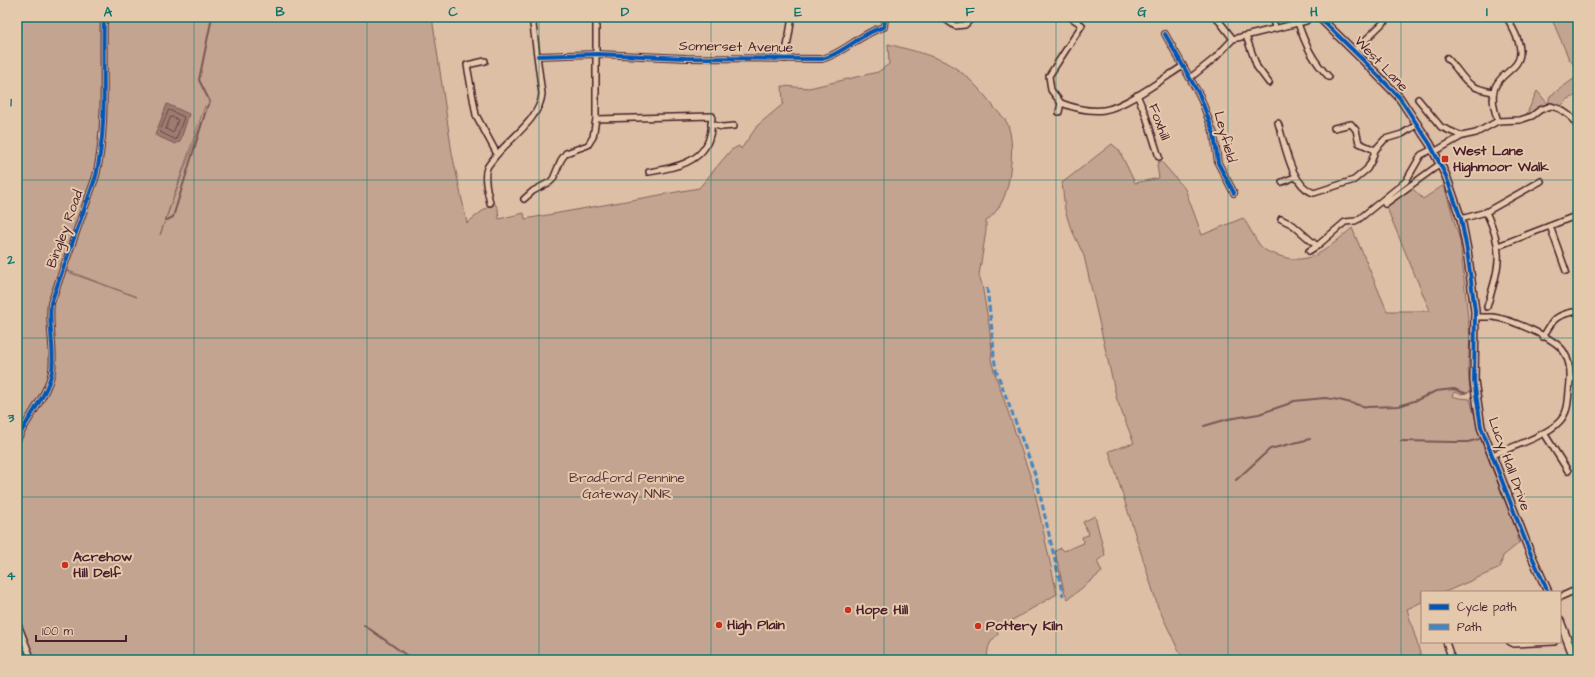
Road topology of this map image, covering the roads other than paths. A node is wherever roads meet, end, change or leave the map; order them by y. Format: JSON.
{"nodes":[{"id":1,"x":104,"y":17,"type":"edge"},
{"id":2,"x":532,"y":17,"type":"edge"},
{"id":3,"x":596,"y":17,"type":"edge"},
{"id":4,"x":792,"y":17,"type":"edge"},
{"id":5,"x":885,"y":17,"type":"edge"},
{"id":6,"x":942,"y":17,"type":"edge"},
{"id":7,"x":973,"y":17,"type":"edge"},
{"id":8,"x":1070,"y":17,"type":"edge"},
{"id":9,"x":1216,"y":17,"type":"edge"},
{"id":10,"x":1272,"y":17,"type":"edge"},
{"id":11,"x":1309,"y":17,"type":"edge"},
{"id":12,"x":1319,"y":17,"type":"edge"},
{"id":13,"x":1388,"y":17,"type":"edge"},
{"id":14,"x":1507,"y":17,"type":"edge"},
{"id":15,"x":1298,"y":23,"type":"junction"},
{"id":16,"x":1275,"y":27,"type":"junction"},
{"id":17,"x":1165,"y":34,"type":"dead end"},
{"id":18,"x":1246,"y":36,"type":"junction"},
{"id":19,"x":1234,"y":39,"type":"junction"},
{"id":20,"x":1354,"y":51,"type":"junction"},
{"id":21,"x":597,"y":54,"type":"junction"},
{"id":22,"x":538,"y":56,"type":"junction"},
{"id":23,"x":1448,"y":58,"type":"dead end"},
{"id":24,"x":785,"y":59,"type":"junction"},
{"id":25,"x":485,"y":61,"type":"dead end"},
{"id":26,"x":1183,"y":66,"type":"junction"},
{"id":27,"x":1329,"y":77,"type":"dead end"},
{"id":28,"x":1190,"y":78,"type":"junction"},
{"id":29,"x":1269,"y":83,"type":"dead end"},
{"id":30,"x":1493,"y":92,"type":"junction"},
{"id":31,"x":1137,"y":95,"type":"junction"},
{"id":32,"x":1418,"y":99,"type":"dead end"},
{"id":33,"x":1061,"y":102,"type":"junction"},
{"id":34,"x":1060,"y":112,"type":"dead end"},
{"id":35,"x":596,"y":119,"type":"junction"},
{"id":36,"x":1498,"y":120,"type":"junction"},
{"id":37,"x":1278,"y":123,"type":"dead end"},
{"id":38,"x":711,"y":124,"type":"junction"},
{"id":39,"x":1418,"y":124,"type":"junction"},
{"id":40,"x":734,"y":126,"type":"dead end"},
{"id":41,"x":1578,"y":127,"type":"edge"},
{"id":42,"x":1334,"y":128,"type":"dead end"},
{"id":43,"x":1462,"y":136,"type":"junction"},
{"id":44,"x":1375,"y":150,"type":"junction"},
{"id":45,"x":1434,"y":151,"type":"junction"},
{"id":46,"x":497,"y":154,"type":"junction"},
{"id":47,"x":1159,"y":157,"type":"dead end"},
{"id":48,"x":1440,"y":164,"type":"junction"},
{"id":49,"x":649,"y":172,"type":"dead end"},
{"id":50,"x":1295,"y":177,"type":"junction"},
{"id":51,"x":1541,"y":181,"type":"dead end"},
{"id":52,"x":1282,"y":182,"type":"dead end"},
{"id":53,"x":1234,"y":193,"type":"dead end"},
{"id":54,"x":524,"y":199,"type":"dead end"},
{"id":55,"x":490,"y":203,"type":"dead end"},
{"id":56,"x":1385,"y":204,"type":"dead end"},
{"id":57,"x":1486,"y":212,"type":"junction"},
{"id":58,"x":1578,"y":215,"type":"edge"},
{"id":59,"x":1281,"y":219,"type":"dead end"},
{"id":60,"x":1460,"y":219,"type":"junction"},
{"id":61,"x":1550,"y":226,"type":"junction"},
{"id":62,"x":1317,"y":246,"type":"junction"},
{"id":63,"x":1498,"y":246,"type":"junction"},
{"id":64,"x":1309,"y":251,"type":"dead end"},
{"id":65,"x":1566,"y":271,"type":"dead end"},
{"id":66,"x":1487,"y":307,"type":"dead end"},
{"id":67,"x":1573,"y":312,"type":"dead end"},
{"id":68,"x":1475,"y":317,"type":"junction"},
{"id":69,"x":1544,"y":337,"type":"junction"},
{"id":70,"x":1578,"y":378,"type":"edge"},
{"id":71,"x":1571,"y":379,"type":"junction"},
{"id":72,"x":1544,"y":433,"type":"junction"},
{"id":73,"x":17,"y":440,"type":"edge"},
{"id":74,"x":1493,"y":455,"type":"junction"},
{"id":75,"x":1568,"y":471,"type":"dead end"},
{"id":76,"x":1578,"y":589,"type":"edge"},
{"id":77,"x":1548,"y":591,"type":"edge"},
{"id":78,"x":1561,"y":597,"type":"edge"},
{"id":79,"x":17,"y":622,"type":"edge"},
{"id":80,"x":1561,"y":626,"type":"edge"},
{"id":81,"x":1563,"y":638,"type":"edge"},
{"id":82,"x":1446,"y":643,"type":"edge"},
{"id":83,"x":1512,"y":643,"type":"edge"},
{"id":84,"x":1534,"y":643,"type":"edge"},
{"id":85,"x":32,"y":660,"type":"edge"},
{"id":86,"x":1452,"y":660,"type":"edge"},
{"id":87,"x":1575,"y":660,"type":"edge"}],
"edges":[{"from":1,"to":73,"type":"street","name":"Bingley Road"},
{"from":2,"to":22,"type":"street"},
{"from":3,"to":21,"type":"street"},
{"from":4,"to":24,"type":"street"},
{"from":5,"to":24,"type":"street","name":"Somerset Avenue"},
{"from":6,"to":7,"type":"street"},
{"from":8,"to":33,"type":"street"},
{"from":9,"to":19,"type":"street"},
{"from":10,"to":16,"type":"street"},
{"from":11,"to":15,"type":"street"},
{"from":12,"to":20,"type":"street","name":"West Lane"},
{"from":13,"to":20,"type":"street"},
{"from":14,"to":30,"type":"street"},
{"from":15,"to":16,"type":"street"},
{"from":15,"to":27,"type":"street"},
{"from":16,"to":18,"type":"street"},
{"from":17,"to":26,"type":"street","name":"Leyfield"},
{"from":18,"to":19,"type":"street"},
{"from":18,"to":29,"type":"street"},
{"from":19,"to":28,"type":"street"},
{"from":20,"to":39,"type":"street","name":"West Lane"},
{"from":21,"to":22,"type":"street","name":"Somerset Avenue"},
{"from":21,"to":24,"type":"street","name":"Somerset Avenue"},
{"from":21,"to":35,"type":"street"},
{"from":22,"to":46,"type":"street"},
{"from":23,"to":30,"type":"street"},
{"from":25,"to":46,"type":"street"},
{"from":26,"to":28,"type":"street","name":"Leyfield"},
{"from":26,"to":31,"type":"street"},
{"from":28,"to":53,"type":"street","name":"Leyfield"},
{"from":30,"to":36,"type":"street"},
{"from":31,"to":33,"type":"street"},
{"from":31,"to":47,"type":"street","name":"Foxhill"},
{"from":32,"to":43,"type":"street"},
{"from":33,"to":34,"type":"street"},
{"from":35,"to":38,"type":"street"},
{"from":35,"to":54,"type":"street"},
{"from":36,"to":41,"type":"street"},
{"from":36,"to":43,"type":"street"},
{"from":37,"to":50,"type":"street"},
{"from":38,"to":40,"type":"street"},
{"from":38,"to":49,"type":"street"},
{"from":39,"to":44,"type":"street"},
{"from":39,"to":45,"type":"street","name":"West Lane"},
{"from":42,"to":44,"type":"street"},
{"from":43,"to":45,"type":"street"},
{"from":44,"to":50,"type":"street"},
{"from":45,"to":48,"type":"street","name":"West Lane"},
{"from":45,"to":62,"type":"street"},
{"from":46,"to":55,"type":"street"},
{"from":48,"to":56,"type":"street"},
{"from":48,"to":60,"type":"street","name":"West Lane"},
{"from":50,"to":52,"type":"street"},
{"from":51,"to":57,"type":"street"},
{"from":57,"to":60,"type":"street"},
{"from":57,"to":63,"type":"street"},
{"from":58,"to":61,"type":"street"},
{"from":59,"to":62,"type":"street"},
{"from":60,"to":68,"type":"street","name":"Lucy Hall Drive"},
{"from":61,"to":63,"type":"street"},
{"from":61,"to":65,"type":"street"},
{"from":62,"to":64,"type":"street"},
{"from":63,"to":66,"type":"street"},
{"from":67,"to":69,"type":"street"},
{"from":68,"to":69,"type":"street"},
{"from":68,"to":74,"type":"street","name":"Lucy Hall Drive"},
{"from":69,"to":71,"type":"street"},
{"from":70,"to":71,"type":"street"},
{"from":71,"to":72,"type":"street"},
{"from":72,"to":74,"type":"street"},
{"from":72,"to":75,"type":"street"},
{"from":74,"to":77,"type":"street","name":"Lucy Hall Drive"},
{"from":76,"to":78,"type":"street"},
{"from":79,"to":85,"type":"street"},
{"from":80,"to":81,"type":"street"},
{"from":81,"to":87,"type":"street"},
{"from":82,"to":86,"type":"street"},
{"from":83,"to":84,"type":"street"}]}
